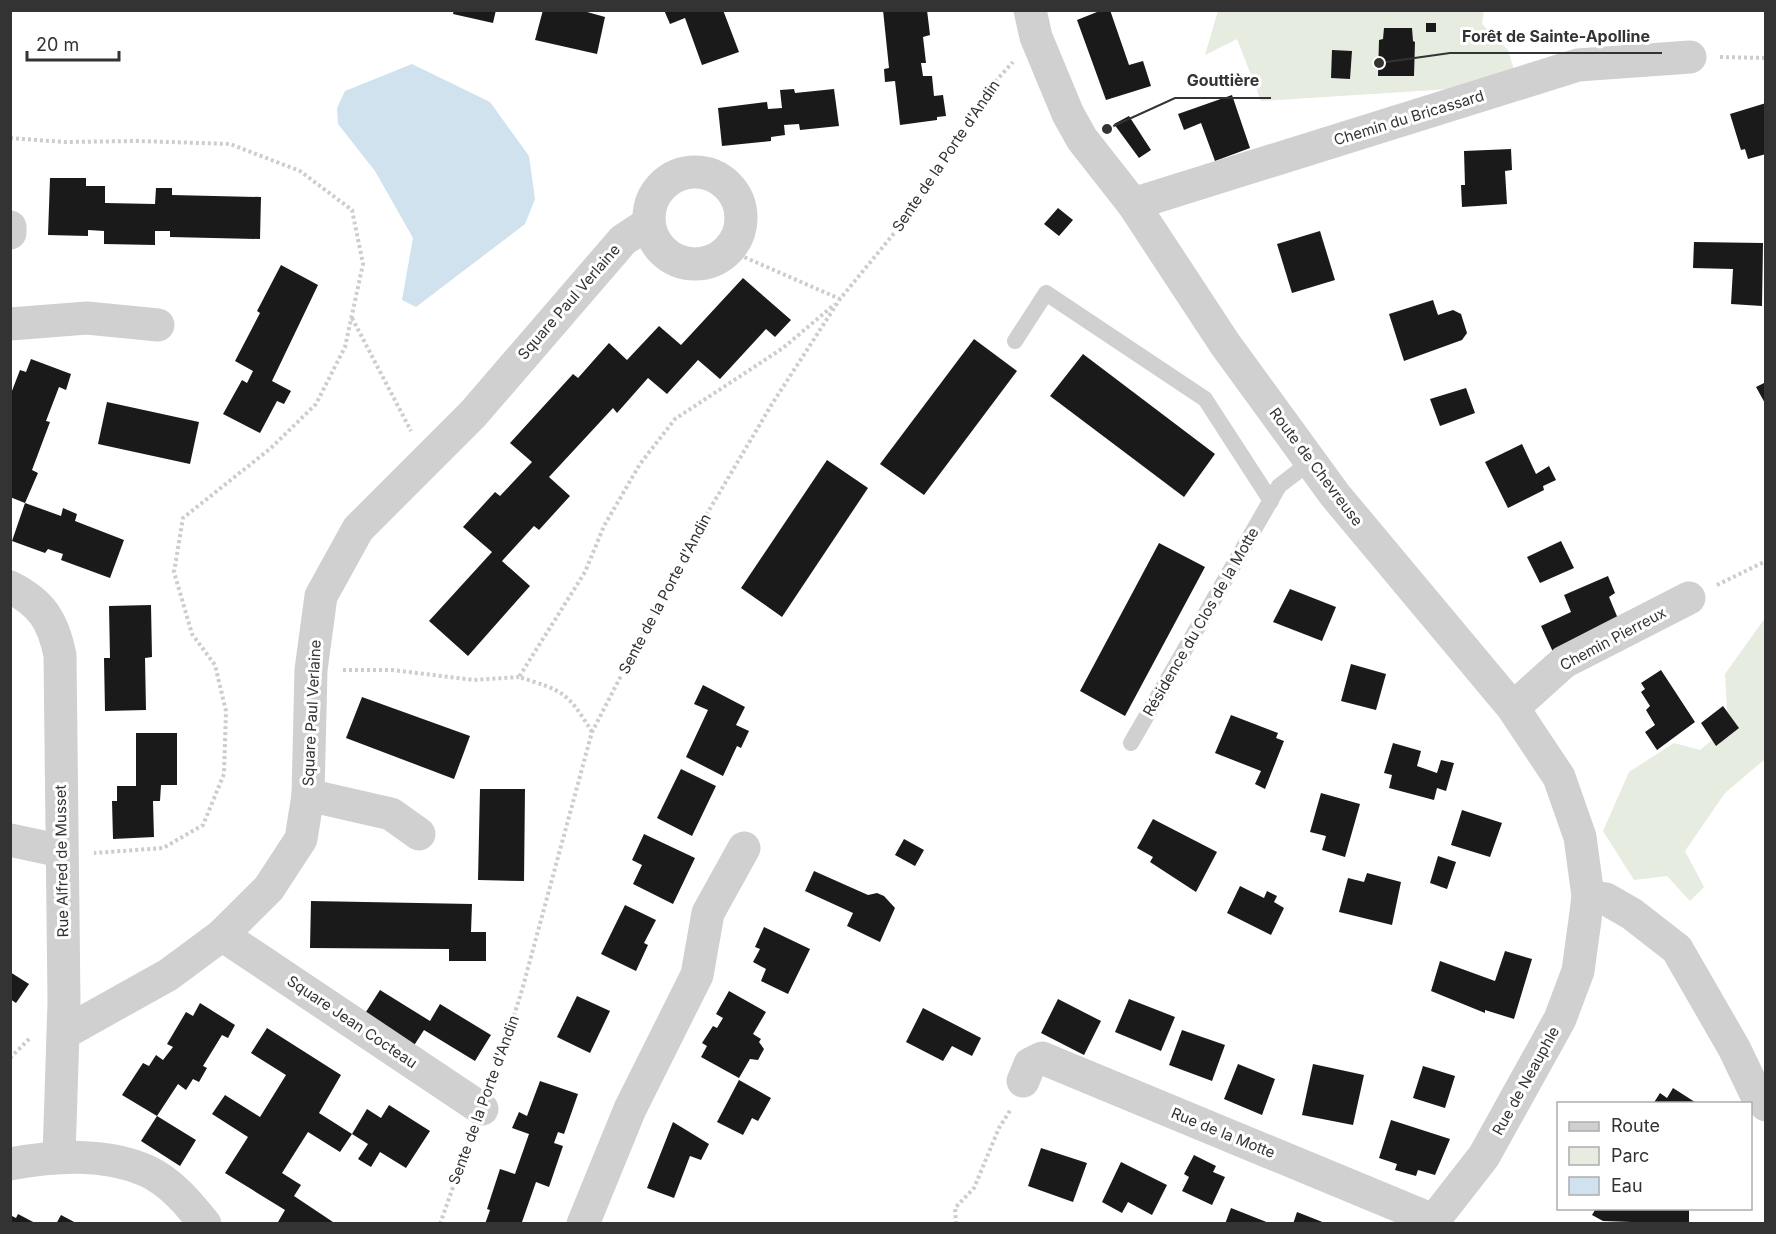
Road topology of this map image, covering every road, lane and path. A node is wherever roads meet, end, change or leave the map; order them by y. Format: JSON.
{"nodes":[{"id":1,"x":1033,"y":24,"type":"edge"},
{"id":2,"x":1689,"y":57,"type":"joint"},
{"id":3,"x":1766,"y":58,"type":"edge"},
{"id":4,"x":10,"y":138,"type":"edge"},
{"id":5,"x":1133,"y":204,"type":"junction"},
{"id":6,"x":649,"y":223,"type":"junction"},
{"id":7,"x":10,"y":227,"type":"edge"},
{"id":8,"x":10,"y":233,"type":"edge"},
{"id":9,"x":728,"y":250,"type":"junction"},
{"id":10,"x":840,"y":299,"type":"junction"},
{"id":11,"x":351,"y":317,"type":"junction"},
{"id":12,"x":10,"y":324,"type":"edge"},
{"id":13,"x":158,"y":325,"type":"dead end"},
{"id":14,"x":1015,"y":341,"type":"dead end"},
{"id":15,"x":1311,"y":462,"type":"junction"},
{"id":16,"x":416,"y":470,"type":"junction"},
{"id":17,"x":1270,"y":501,"type":"junction"},
{"id":18,"x":1766,"y":561,"type":"edge"},
{"id":19,"x":10,"y":587,"type":"edge"},
{"id":20,"x":1689,"y":598,"type":"joint"},
{"id":21,"x":311,"y":670,"type":"junction"},
{"id":22,"x":519,"y":677,"type":"junction"},
{"id":23,"x":1513,"y":708,"type":"junction"},
{"id":24,"x":592,"y":732,"type":"junction"},
{"id":25,"x":1131,"y":743,"type":"dead end"},
{"id":26,"x":308,"y":795,"type":"junction"},
{"id":27,"x":419,"y":834,"type":"dead end"},
{"id":28,"x":10,"y":840,"type":"edge"},
{"id":29,"x":744,"y":848,"type":"dead end"},
{"id":30,"x":61,"y":851,"type":"junction"},
{"id":31,"x":1587,"y":908,"type":"junction"},
{"id":32,"x":222,"y":935,"type":"junction"},
{"id":33,"x":64,"y":1033,"type":"junction"},
{"id":34,"x":1023,"y":1081,"type":"joint"},
{"id":35,"x":1766,"y":1105,"type":"edge"},
{"id":36,"x":482,"y":1109,"type":"junction"},
{"id":37,"x":58,"y":1156,"type":"junction"},
{"id":38,"x":10,"y":1164,"type":"edge"},
{"id":39,"x":1432,"y":1222,"type":"edge"},
{"id":40,"x":205,"y":1224,"type":"edge"},
{"id":41,"x":440,"y":1224,"type":"edge"},
{"id":42,"x":583,"y":1224,"type":"edge"},
{"id":43,"x":956,"y":1224,"type":"edge"}],
"edges":[{"from":1,"to":5,"type":"street","name":"Route de Chevreuse"},
{"from":1,"to":10,"type":"path","name":"Sente de la Porte d'Andin"},
{"from":2,"to":3,"type":"path"},
{"from":2,"to":5,"type":"street","name":"Chemin du Bricassard"},
{"from":4,"to":11,"type":"path"},
{"from":5,"to":15,"type":"street","name":"Route de Chevreuse"},
{"from":6,"to":9,"type":"street"},
{"from":6,"to":9,"type":"street"},
{"from":6,"to":16,"type":"street","name":"Square Paul Verlaine"},
{"from":7,"to":8,"type":"street"},
{"from":9,"to":10,"type":"path"},
{"from":10,"to":22,"type":"path"},
{"from":10,"to":24,"type":"path","name":"Sente de la Porte d'Andin"},
{"from":11,"to":16,"type":"path"},
{"from":11,"to":30,"type":"path"},
{"from":12,"to":13,"type":"street"},
{"from":14,"to":17,"type":"lane"},
{"from":15,"to":17,"type":"lane","name":"Résidence du Clos de la Motte"},
{"from":15,"to":23,"type":"street","name":"Route de Chevreuse"},
{"from":16,"to":21,"type":"street","name":"Square Paul Verlaine"},
{"from":17,"to":25,"type":"lane","name":"Résidence du Clos de la Motte"},
{"from":18,"to":20,"type":"path"},
{"from":19,"to":30,"type":"street","name":"Rue Alfred de Musset"},
{"from":20,"to":23,"type":"street","name":"Chemin Pierreux"},
{"from":21,"to":22,"type":"path"},
{"from":21,"to":26,"type":"street","name":"Square Paul Verlaine"},
{"from":22,"to":24,"type":"path"},
{"from":23,"to":31,"type":"street","name":"Route de Chevreuse"},
{"from":24,"to":36,"type":"path","name":"Sente de la Porte d'Andin"},
{"from":26,"to":27,"type":"street"},
{"from":26,"to":32,"type":"street","name":"Square Paul Verlaine"},
{"from":28,"to":30,"type":"street"},
{"from":29,"to":42,"type":"street"},
{"from":30,"to":33,"type":"street","name":"Rue Alfred de Musset"},
{"from":31,"to":35,"type":"street"},
{"from":31,"to":39,"type":"street","name":"Rue de Neauphle"},
{"from":32,"to":33,"type":"street","name":"Square Paul Verlaine"},
{"from":32,"to":36,"type":"street","name":"Square Jean Cocteau"},
{"from":33,"to":37,"type":"street","name":"Rue Alfred de Musset"},
{"from":34,"to":39,"type":"street","name":"Rue de la Motte"},
{"from":34,"to":43,"type":"path"},
{"from":36,"to":41,"type":"path","name":"Sente de la Porte d'Andin"},
{"from":37,"to":38,"type":"street"},
{"from":37,"to":40,"type":"street"}]}
